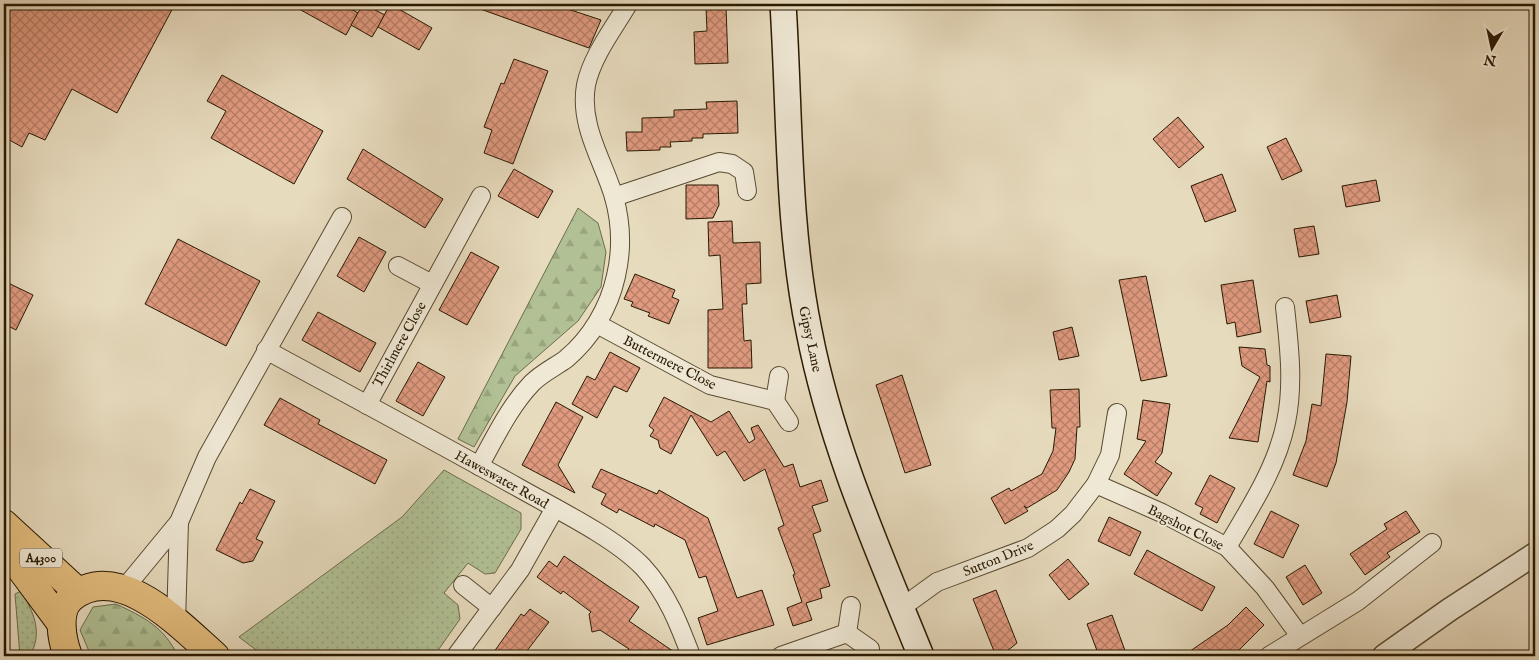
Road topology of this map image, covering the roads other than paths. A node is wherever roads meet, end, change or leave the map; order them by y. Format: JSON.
{"nodes":[{"id":1,"x":628,"y":4,"type":"edge"},
{"id":2,"x":782,"y":4,"type":"edge"},
{"id":3,"x":747,"y":191,"type":"dead end"},
{"id":4,"x":481,"y":196,"type":"dead end"},
{"id":5,"x":614,"y":198,"type":"junction"},
{"id":6,"x":342,"y":217,"type":"dead end"},
{"id":7,"x":398,"y":266,"type":"dead end"},
{"id":8,"x":432,"y":284,"type":"junction"},
{"id":9,"x":1285,"y":307,"type":"dead end"},
{"id":10,"x":597,"y":324,"type":"junction"},
{"id":11,"x":266,"y":350,"type":"junction"},
{"id":12,"x":780,"y":376,"type":"dead end"},
{"id":13,"x":776,"y":401,"type":"junction"},
{"id":14,"x":367,"y":405,"type":"junction"},
{"id":15,"x":1117,"y":413,"type":"dead end"},
{"id":16,"x":789,"y":422,"type":"dead end"},
{"id":17,"x":478,"y":466,"type":"junction"},
{"id":18,"x":1096,"y":484,"type":"junction"},
{"id":19,"x":555,"y":508,"type":"junction"},
{"id":20,"x":179,"y":522,"type":"junction"},
{"id":21,"x":4,"y":524,"type":"edge"},
{"id":22,"x":1432,"y":543,"type":"dead end"},
{"id":23,"x":4,"y":546,"type":"edge"},
{"id":24,"x":1227,"y":547,"type":"junction"},
{"id":25,"x":1535,"y":554,"type":"edge"},
{"id":26,"x":463,"y":585,"type":"dead end"},
{"id":27,"x":123,"y":590,"type":"junction"},
{"id":28,"x":78,"y":592,"type":"junction"},
{"id":29,"x":851,"y":606,"type":"dead end"},
{"id":30,"x":492,"y":608,"type":"junction"},
{"id":31,"x":900,"y":608,"type":"junction"},
{"id":32,"x":61,"y":623,"type":"junction"},
{"id":33,"x":847,"y":633,"type":"junction"},
{"id":34,"x":1300,"y":636,"type":"junction"},
{"id":35,"x":190,"y":639,"type":"edge"},
{"id":36,"x":870,"y":649,"type":"dead end"},
{"id":37,"x":68,"y":656,"type":"edge"},
{"id":38,"x":215,"y":656,"type":"edge"},
{"id":39,"x":456,"y":656,"type":"edge"},
{"id":40,"x":692,"y":656,"type":"edge"},
{"id":41,"x":781,"y":656,"type":"edge"},
{"id":42,"x":921,"y":656,"type":"edge"},
{"id":43,"x":1270,"y":656,"type":"edge"},
{"id":44,"x":1384,"y":656,"type":"edge"}],
"edges":[{"from":1,"to":5,"type":"street"},
{"from":2,"to":31,"type":"main road","name":"Gipsy Lane"},
{"from":3,"to":5,"type":"street"},
{"from":4,"to":8,"type":"street","name":"Thirlmere Close"},
{"from":5,"to":10,"type":"street"},
{"from":6,"to":11,"type":"street"},
{"from":7,"to":8,"type":"street"},
{"from":8,"to":14,"type":"street","name":"Thirlmere Close"},
{"from":9,"to":24,"type":"street"},
{"from":10,"to":13,"type":"street","name":"Buttermere Close"},
{"from":10,"to":17,"type":"street"},
{"from":11,"to":14,"type":"street","name":"Haweswater Road"},
{"from":11,"to":20,"type":"street"},
{"from":12,"to":13,"type":"street"},
{"from":13,"to":16,"type":"street"},
{"from":14,"to":17,"type":"street","name":"Haweswater Road"},
{"from":15,"to":18,"type":"street","name":"Sutton Drive"},
{"from":17,"to":19,"type":"street","name":"Haweswater Road"},
{"from":18,"to":24,"type":"street","name":"Bagshot Close"},
{"from":18,"to":31,"type":"street","name":"Sutton Drive"},
{"from":19,"to":30,"type":"street"},
{"from":19,"to":40,"type":"street","name":"Haweswater Road"},
{"from":20,"to":27,"type":"street"},
{"from":20,"to":35,"type":"street"},
{"from":21,"to":28,"type":"main road","number":"A4300"},
{"from":22,"to":34,"type":"street"},
{"from":23,"to":32,"type":"main road","number":"A4300"},
{"from":24,"to":34,"type":"street","name":"Bagshot Close"},
{"from":25,"to":44,"type":"street"},
{"from":26,"to":30,"type":"street"},
{"from":27,"to":28,"type":"main road"},
{"from":27,"to":35,"type":"main road"},
{"from":28,"to":32,"type":"main road"},
{"from":29,"to":33,"type":"street"},
{"from":30,"to":39,"type":"street"},
{"from":31,"to":42,"type":"main road","name":"Gipsy Lane"},
{"from":32,"to":37,"type":"main road","number":"A4300"},
{"from":33,"to":36,"type":"street"},
{"from":33,"to":41,"type":"street"},
{"from":34,"to":43,"type":"street"},
{"from":35,"to":38,"type":"main road"}]}
